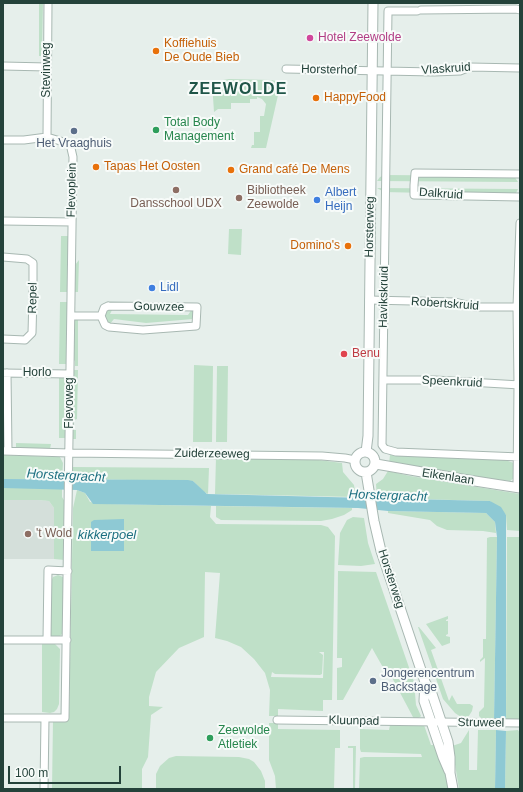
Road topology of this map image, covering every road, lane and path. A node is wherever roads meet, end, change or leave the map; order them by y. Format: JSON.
{"nodes":[{"id":1,"x":48,"y":3,"type":"edge"},
{"id":2,"x":373,"y":3,"type":"edge"},
{"id":3,"x":520,"y":10,"type":"edge"},
{"id":4,"x":3,"y":66,"type":"edge"},
{"id":5,"x":47,"y":67,"type":"junction"},
{"id":6,"x":520,"y":68,"type":"edge"},
{"id":7,"x":286,"y":69,"type":"dead end"},
{"id":8,"x":373,"y":70,"type":"junction"},
{"id":9,"x":388,"y":71,"type":"junction"},
{"id":10,"x":47,"y":137,"type":"junction"},
{"id":11,"x":3,"y":140,"type":"edge"},
{"id":12,"x":520,"y":174,"type":"edge"},
{"id":13,"x":520,"y":197,"type":"edge"},
{"id":14,"x":3,"y":221,"type":"edge"},
{"id":15,"x":72,"y":222,"type":"junction"},
{"id":16,"x":520,"y":223,"type":"edge"},
{"id":17,"x":72,"y":236,"type":"joint"},
{"id":18,"x":3,"y":257,"type":"edge"},
{"id":19,"x":370,"y":300,"type":"junction"},
{"id":20,"x":384,"y":300,"type":"junction"},
{"id":21,"x":518,"y":307,"type":"edge"},
{"id":22,"x":71,"y":316,"type":"junction"},
{"id":23,"x":101,"y":316,"type":"junction"},
{"id":24,"x":3,"y":339,"type":"edge"},
{"id":25,"x":5,"y":374,"type":"edge"},
{"id":26,"x":70,"y":374,"type":"junction"},
{"id":27,"x":383,"y":380,"type":"junction"},
{"id":28,"x":519,"y":385,"type":"edge"},
{"id":29,"x":6,"y":451,"type":"edge"},
{"id":30,"x":366,"y":452,"type":"junction"},
{"id":31,"x":70,"y":453,"type":"junction"},
{"id":32,"x":519,"y":456,"type":"edge"},
{"id":33,"x":355,"y":460,"type":"junction"},
{"id":34,"x":376,"y":464,"type":"junction"},
{"id":35,"x":366,"y":472,"type":"junction"},
{"id":36,"x":519,"y":487,"type":"edge"},
{"id":37,"x":68,"y":571,"type":"junction"},
{"id":38,"x":3,"y":640,"type":"edge"},
{"id":39,"x":47,"y":640,"type":"junction"},
{"id":40,"x":67,"y":640,"type":"junction"},
{"id":41,"x":425,"y":682,"type":"junction"},
{"id":42,"x":3,"y":718,"type":"edge"},
{"id":43,"x":45,"y":718,"type":"junction"},
{"id":44,"x":277,"y":720,"type":"dead end"},
{"id":45,"x":431,"y":722,"type":"junction"},
{"id":46,"x":442,"y":722,"type":"junction"},
{"id":47,"x":520,"y":723,"type":"edge"},
{"id":48,"x":450,"y":773,"type":"junction"},
{"id":49,"x":44,"y":789,"type":"edge"},
{"id":50,"x":453,"y":789,"type":"edge"}],
"edges":[{"from":1,"to":5,"type":"street","name":"Stevinweg"},
{"from":2,"to":8,"type":"street","name":"Horsterweg"},
{"from":3,"to":9,"type":"street","name":"Havikskruid"},
{"from":4,"to":5,"type":"street"},
{"from":5,"to":10,"type":"street","name":"Stevinweg"},
{"from":6,"to":9,"type":"street","name":"Vlaskruid"},
{"from":7,"to":8,"type":"street","name":"Horsterhof"},
{"from":8,"to":9,"type":"street","name":"Vlaskruid"},
{"from":8,"to":19,"type":"street","name":"Horsterweg"},
{"from":9,"to":20,"type":"street","name":"Havikskruid"},
{"from":10,"to":11,"type":"street"},
{"from":10,"to":15,"type":"street","name":"Flevoplein"},
{"from":12,"to":13,"type":"street","name":"Dalkruid"},
{"from":14,"to":15,"type":"street"},
{"from":15,"to":17,"type":"street","name":"Flevoplein"},
{"from":16,"to":21,"type":"street"},
{"from":17,"to":22,"type":"street","name":"Flevoweg"},
{"from":18,"to":24,"type":"street","name":"Repel"},
{"from":19,"to":20,"type":"street","name":"Robertskruid"},
{"from":19,"to":30,"type":"street","name":"Horsterweg"},
{"from":20,"to":21,"type":"street","name":"Robertskruid"},
{"from":20,"to":27,"type":"street","name":"Havikskruid"},
{"from":21,"to":28,"type":"street"},
{"from":22,"to":23,"type":"street"},
{"from":22,"to":26,"type":"street","name":"Flevoweg"},
{"from":23,"to":23,"type":"street","name":"Gouwzee"},
{"from":25,"to":26,"type":"street","name":"Horlo"},
{"from":25,"to":29,"type":"street"},
{"from":26,"to":31,"type":"street","name":"Flevoweg"},
{"from":27,"to":28,"type":"street","name":"Speenkruid"},
{"from":27,"to":32,"type":"street","name":"Havikskruid"},
{"from":28,"to":32,"type":"street"},
{"from":29,"to":31,"type":"street","name":"Zuiderzeeweg"},
{"from":30,"to":33,"type":"street"},
{"from":30,"to":34,"type":"street"},
{"from":31,"to":33,"type":"street","name":"Zuiderzeeweg"},
{"from":31,"to":37,"type":"street","name":"Flevoweg"},
{"from":32,"to":36,"type":"street"},
{"from":33,"to":35,"type":"street"},
{"from":34,"to":35,"type":"street"},
{"from":34,"to":36,"type":"street","name":"Eikenlaan"},
{"from":35,"to":41,"type":"street","name":"Horsterweg"},
{"from":37,"to":39,"type":"street"},
{"from":37,"to":40,"type":"street","name":"Flevoweg"},
{"from":38,"to":39,"type":"street"},
{"from":39,"to":40,"type":"street"},
{"from":40,"to":43,"type":"street","name":"Flevoweg"},
{"from":41,"to":45,"type":"street","name":"Horsterweg"},
{"from":41,"to":46,"type":"street","name":"Horsterweg"},
{"from":42,"to":43,"type":"street"},
{"from":43,"to":49,"type":"street"},
{"from":44,"to":45,"type":"street","name":"Kluunpad"},
{"from":45,"to":46,"type":"street","name":"Kluunpad"},
{"from":45,"to":48,"type":"street","name":"Horsterweg"},
{"from":46,"to":47,"type":"street","name":"Struweel"},
{"from":46,"to":48,"type":"street","name":"Horsterweg"},
{"from":48,"to":50,"type":"street","name":"Horsterweg"}]}
